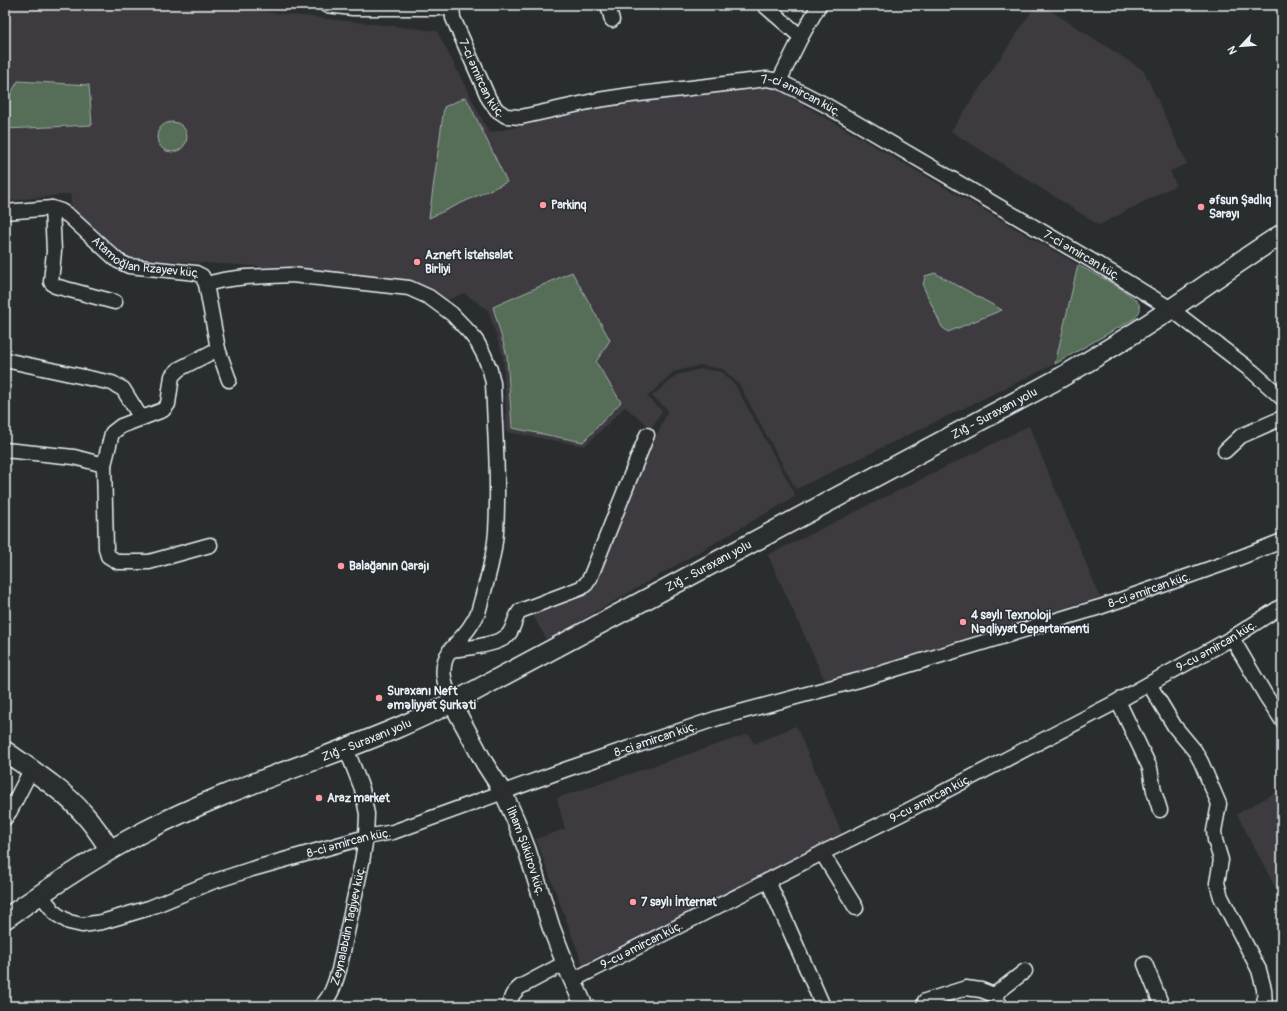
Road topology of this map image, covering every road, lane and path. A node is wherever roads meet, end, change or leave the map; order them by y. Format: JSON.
{"nodes":[{"id":1,"x":326,"y":5,"type":"edge"},
{"id":2,"x":608,"y":5,"type":"edge"},
{"id":3,"x":764,"y":5,"type":"edge"},
{"id":4,"x":819,"y":5,"type":"edge"},
{"id":5,"x":452,"y":6,"type":"edge"},
{"id":6,"x":612,"y":20,"type":"dead end"},
{"id":7,"x":801,"y":37,"type":"junction"},
{"id":8,"x":780,"y":81,"type":"junction"},
{"id":9,"x":52,"y":208,"type":"junction"},
{"id":10,"x":5,"y":212,"type":"edge"},
{"id":11,"x":1282,"y":234,"type":"edge"},
{"id":12,"x":206,"y":284,"type":"junction"},
{"id":13,"x":115,"y":302,"type":"dead end"},
{"id":14,"x":1171,"y":309,"type":"junction"},
{"id":15,"x":218,"y":349,"type":"junction"},
{"id":16,"x":5,"y":360,"type":"edge"},
{"id":17,"x":229,"y":380,"type":"dead end"},
{"id":18,"x":1282,"y":398,"type":"edge"},
{"id":19,"x":141,"y":418,"type":"junction"},
{"id":20,"x":1282,"y":418,"type":"edge"},
{"id":21,"x":647,"y":435,"type":"dead end"},
{"id":22,"x":5,"y":450,"type":"edge"},
{"id":23,"x":1225,"y":451,"type":"dead end"},
{"id":24,"x":104,"y":465,"type":"junction"},
{"id":25,"x":1282,"y":541,"type":"edge"},
{"id":26,"x":210,"y":545,"type":"dead end"},
{"id":27,"x":1282,"y":606,"type":"edge"},
{"id":28,"x":1232,"y":638,"type":"junction"},
{"id":29,"x":450,"y":650,"type":"junction"},
{"id":30,"x":1149,"y":684,"type":"junction"},
{"id":31,"x":1118,"y":701,"type":"junction"},
{"id":32,"x":452,"y":703,"type":"junction"},
{"id":33,"x":1282,"y":720,"type":"edge"},
{"id":34,"x":346,"y":748,"type":"junction"},
{"id":35,"x":5,"y":751,"type":"edge"},
{"id":36,"x":31,"y":770,"type":"junction"},
{"id":37,"x":503,"y":792,"type":"junction"},
{"id":38,"x":1160,"y":810,"type":"dead end"},
{"id":39,"x":5,"y":818,"type":"edge"},
{"id":40,"x":366,"y":837,"type":"junction"},
{"id":41,"x":110,"y":850,"type":"junction"},
{"id":42,"x":822,"y":853,"type":"junction"},
{"id":43,"x":768,"y":881,"type":"junction"},
{"id":44,"x":40,"y":894,"type":"junction"},
{"id":45,"x":856,"y":908,"type":"dead end"},
{"id":46,"x":5,"y":919,"type":"edge"},
{"id":47,"x":565,"y":963,"type":"junction"},
{"id":48,"x":1145,"y":964,"type":"dead end"},
{"id":49,"x":1025,"y":971,"type":"dead end"},
{"id":50,"x":573,"y":980,"type":"junction"},
{"id":51,"x":925,"y":1001,"type":"dead end"},
{"id":52,"x":998,"y":1001,"type":"edge"},
{"id":53,"x":326,"y":1005,"type":"edge"},
{"id":54,"x":510,"y":1006,"type":"edge"},
{"id":55,"x":584,"y":1006,"type":"edge"},
{"id":56,"x":823,"y":1006,"type":"edge"},
{"id":57,"x":1162,"y":1006,"type":"edge"},
{"id":58,"x":1265,"y":1006,"type":"edge"}],
"edges":[{"from":1,"to":5,"type":"street"},
{"from":2,"to":6,"type":"street"},
{"from":3,"to":7,"type":"street"},
{"from":4,"to":7,"type":"street"},
{"from":5,"to":8,"type":"street","name":"7-ci Əmircan küç."},
{"from":7,"to":8,"type":"street"},
{"from":8,"to":14,"type":"street","name":"7-ci Əmircan küç."},
{"from":9,"to":10,"type":"street"},
{"from":9,"to":12,"type":"street","name":"Atamoğlan Rzayev küç."},
{"from":9,"to":13,"type":"street"},
{"from":11,"to":14,"type":"main road","name":"Zığ - Suraxanı yolu"},
{"from":12,"to":15,"type":"street","name":"Atamoğlan Rzayev küç."},
{"from":12,"to":29,"type":"street"},
{"from":14,"to":18,"type":"street"},
{"from":14,"to":32,"type":"main road","name":"Zığ - Suraxanı yolu"},
{"from":15,"to":17,"type":"street","name":"Atamoğlan Rzayev küç."},
{"from":15,"to":19,"type":"street"},
{"from":16,"to":19,"type":"street"},
{"from":19,"to":24,"type":"street"},
{"from":20,"to":23,"type":"street"},
{"from":21,"to":29,"type":"street"},
{"from":22,"to":24,"type":"street"},
{"from":24,"to":26,"type":"street"},
{"from":25,"to":37,"type":"street","name":"8-ci Əmircan küç."},
{"from":27,"to":28,"type":"street","name":"9-cu Əmircan küç."},
{"from":28,"to":30,"type":"street","name":"9-cu Əmircan küç."},
{"from":28,"to":33,"type":"street"},
{"from":29,"to":32,"type":"street"},
{"from":30,"to":31,"type":"street","name":"9-cu Əmircan küç."},
{"from":30,"to":58,"type":"street"},
{"from":31,"to":38,"type":"street"},
{"from":31,"to":42,"type":"street","name":"9-cu Əmircan küç."},
{"from":32,"to":34,"type":"main road","name":"Zığ - Suraxanı yolu"},
{"from":32,"to":37,"type":"street","name":"İlham Şükürov küç."},
{"from":34,"to":40,"type":"street","name":"Zeynalabdin Tagiyev küç."},
{"from":34,"to":41,"type":"main road","name":"Zığ - Suraxanı yolu"},
{"from":35,"to":36,"type":"main road"},
{"from":36,"to":39,"type":"street"},
{"from":36,"to":41,"type":"main road"},
{"from":37,"to":40,"type":"street","name":"8-ci Əmircan küç."},
{"from":37,"to":47,"type":"street","name":"İlham Şükürov küç."},
{"from":40,"to":44,"type":"street","name":"8-ci Əmircan küç."},
{"from":40,"to":53,"type":"street","name":"Zeynalabdin Tagiyev küç."},
{"from":41,"to":44,"type":"main road","name":"Zığ - Suraxanı yolu"},
{"from":42,"to":43,"type":"street","name":"9-cu Əmircan küç."},
{"from":42,"to":45,"type":"street"},
{"from":43,"to":50,"type":"street","name":"9-cu Əmircan küç."},
{"from":43,"to":56,"type":"street"},
{"from":44,"to":46,"type":"main road","name":"Zığ - Suraxanı yolu"},
{"from":47,"to":50,"type":"street","name":"İlham Şükürov küç."},
{"from":47,"to":54,"type":"street"},
{"from":48,"to":57,"type":"street"},
{"from":49,"to":52,"type":"street"},
{"from":50,"to":55,"type":"street","name":"İlham Şükürov küç."},
{"from":51,"to":52,"type":"street"}]}
